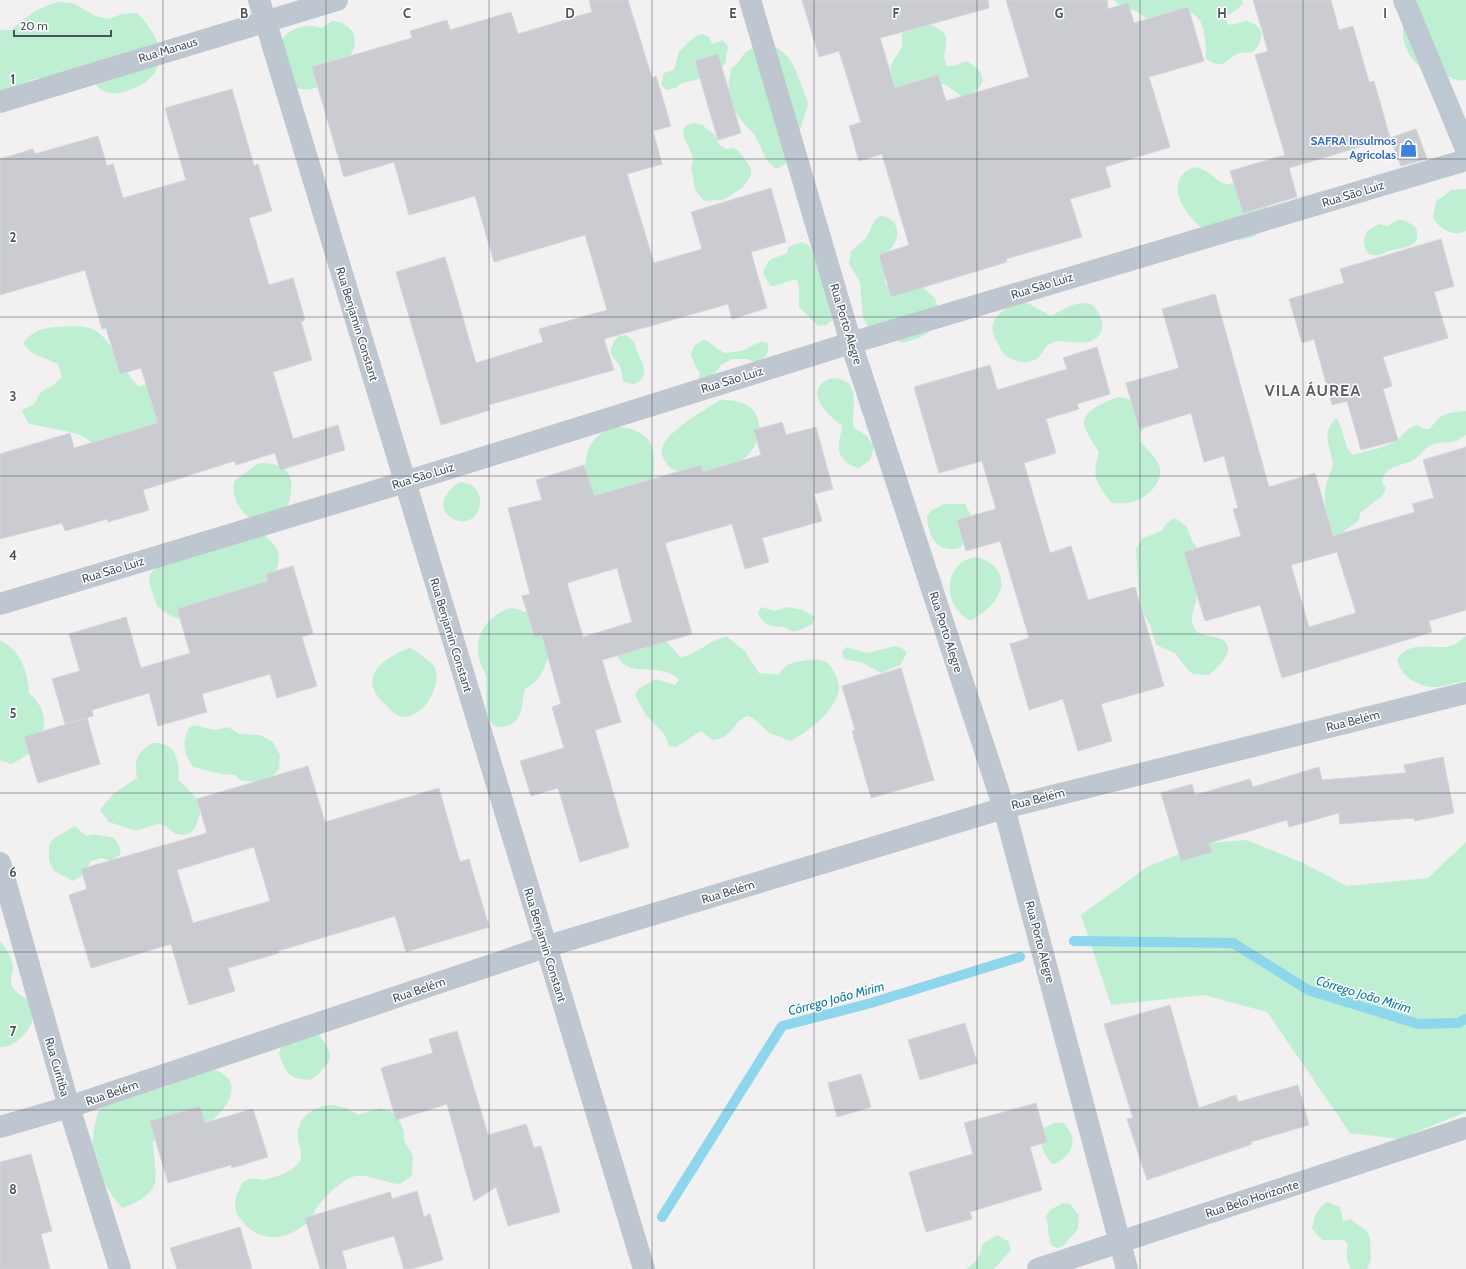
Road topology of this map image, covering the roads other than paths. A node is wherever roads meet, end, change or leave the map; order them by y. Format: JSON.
{"nodes":[{"id":1,"x":259,"y":0,"type":"edge"},
{"id":2,"x":337,"y":0,"type":"edge"},
{"id":3,"x":750,"y":0,"type":"edge"},
{"id":4,"x":1404,"y":0,"type":"edge"},
{"id":5,"x":266,"y":21,"type":"junction"},
{"id":6,"x":0,"y":102,"type":"edge"},
{"id":7,"x":1466,"y":149,"type":"edge"},
{"id":8,"x":1466,"y":160,"type":"edge"},
{"id":9,"x":851,"y":343,"type":"junction"},
{"id":10,"x":405,"y":482,"type":"junction"},
{"id":11,"x":0,"y":604,"type":"edge"},
{"id":12,"x":1466,"y":693,"type":"edge"},
{"id":13,"x":1004,"y":808,"type":"junction"},
{"id":14,"x":0,"y":863,"type":"edge"},
{"id":15,"x":545,"y":947,"type":"junction"},
{"id":16,"x":69,"y":1107,"type":"junction"},
{"id":17,"x":0,"y":1127,"type":"edge"},
{"id":18,"x":1466,"y":1128,"type":"edge"},
{"id":19,"x":1120,"y":1242,"type":"junction"},
{"id":20,"x":120,"y":1269,"type":"edge"},
{"id":21,"x":644,"y":1269,"type":"edge"},
{"id":22,"x":1038,"y":1269,"type":"edge"},
{"id":23,"x":1128,"y":1269,"type":"edge"}],
"edges":[{"from":1,"to":5,"type":"street","name":"Rua Benjamin Constant"},
{"from":2,"to":5,"type":"street","name":"Rua Manaus"},
{"from":3,"to":9,"type":"street","name":"Rua Porto Alegre"},
{"from":4,"to":7,"type":"main road"},
{"from":5,"to":6,"type":"street","name":"Rua Manaus"},
{"from":5,"to":10,"type":"street","name":"Rua Benjamin Constant"},
{"from":8,"to":9,"type":"street","name":"Rua São Luiz"},
{"from":9,"to":10,"type":"street","name":"Rua São Luiz"},
{"from":9,"to":13,"type":"street","name":"Rua Porto Alegre"},
{"from":10,"to":11,"type":"street","name":"Rua São Luiz"},
{"from":10,"to":15,"type":"street","name":"Rua Benjamin Constant"},
{"from":12,"to":13,"type":"street","name":"Rua Belém"},
{"from":13,"to":15,"type":"street","name":"Rua Belém"},
{"from":13,"to":19,"type":"street","name":"Rua Porto Alegre"},
{"from":14,"to":16,"type":"street","name":"Rua Curitiba"},
{"from":15,"to":16,"type":"street","name":"Rua Belém"},
{"from":15,"to":21,"type":"street","name":"Rua Benjamin Constant"},
{"from":16,"to":17,"type":"street","name":"Rua Belém"},
{"from":16,"to":20,"type":"street","name":"Rua Curitiba"},
{"from":18,"to":19,"type":"street","name":"Rua Belo Horizonte"},
{"from":19,"to":22,"type":"street","name":"Rua Belo Horizonte"},
{"from":19,"to":23,"type":"street","name":"Rua Porto Alegre"}]}
